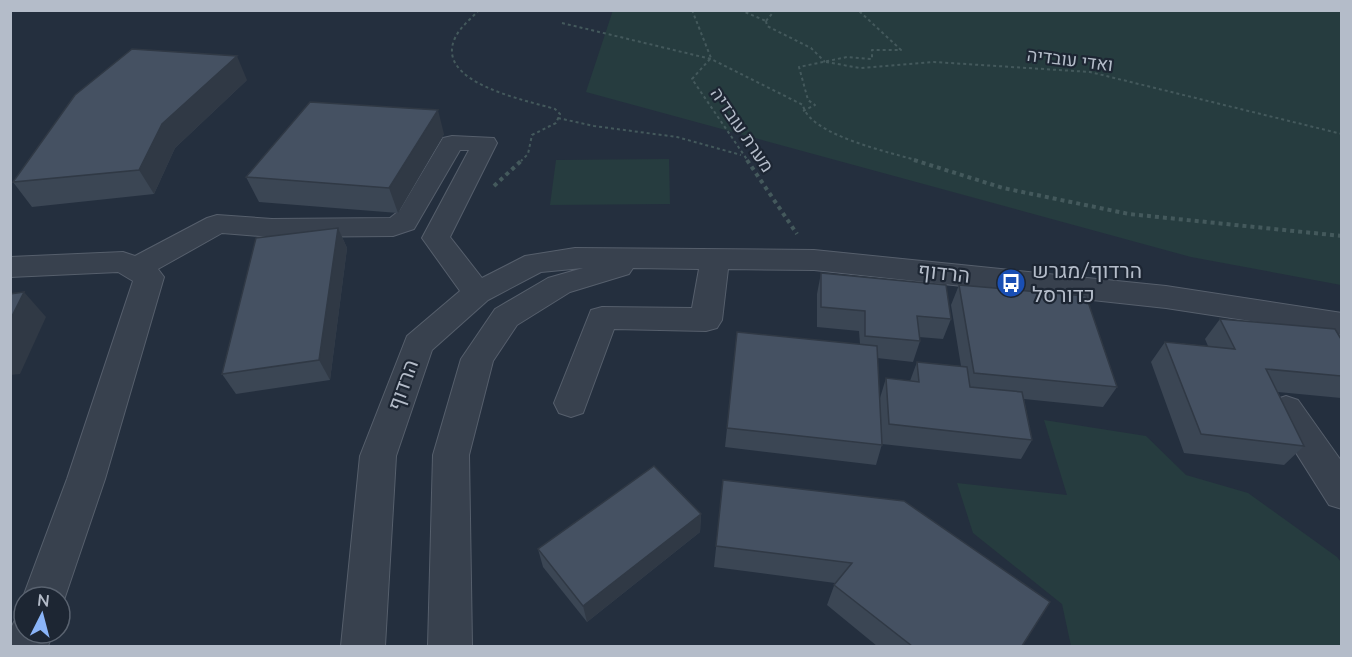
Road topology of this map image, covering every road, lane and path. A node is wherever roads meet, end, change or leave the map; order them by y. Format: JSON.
{"nodes":[{"id":1,"x":478,"y":10,"type":"edge"},
{"id":2,"x":692,"y":10,"type":"edge"},
{"id":3,"x":740,"y":10,"type":"edge"},
{"id":4,"x":775,"y":10,"type":"edge"},
{"id":5,"x":858,"y":10,"type":"edge"},
{"id":6,"x":766,"y":21,"type":"junction"},
{"id":7,"x":562,"y":23,"type":"dead end"},
{"id":8,"x":711,"y":59,"type":"junction"},
{"id":9,"x":826,"y":62,"type":"junction"},
{"id":10,"x":803,"y":111,"type":"junction"},
{"id":11,"x":558,"y":118,"type":"junction"},
{"id":12,"x":1341,"y":134,"type":"edge"},
{"id":13,"x":743,"y":155,"type":"junction"},
{"id":14,"x":490,"y":190,"type":"dead end"},
{"id":15,"x":1341,"y":237,"type":"edge"},
{"id":16,"x":651,"y":257,"type":"junction"},
{"id":17,"x":715,"y":258,"type":"junction"},
{"id":18,"x":814,"y":260,"type":"junction"},
{"id":19,"x":10,"y":267,"type":"edge"},
{"id":20,"x":142,"y":273,"type":"junction"},
{"id":21,"x":477,"y":293,"type":"junction"},
{"id":22,"x":1341,"y":324,"type":"edge"},
{"id":23,"x":571,"y":403,"type":"dead end"},
{"id":24,"x":1286,"y":410,"type":"edge"},
{"id":25,"x":1341,"y":493,"type":"edge"},
{"id":26,"x":48,"y":585,"type":"edge"},
{"id":27,"x":363,"y":646,"type":"edge"},
{"id":28,"x":450,"y":646,"type":"edge"}],
"edges":[{"from":1,"to":11,"type":"path"},
{"from":2,"to":8,"type":"path"},
{"from":3,"to":6,"type":"path"},
{"from":4,"to":6,"type":"path"},
{"from":5,"to":9,"type":"path"},
{"from":6,"to":9,"type":"path"},
{"from":7,"to":8,"type":"path"},
{"from":8,"to":10,"type":"path","name":"מערת עובדיה"},
{"from":8,"to":13,"type":"path","name":"מערת עובדיה"},
{"from":9,"to":10,"type":"path"},
{"from":9,"to":12,"type":"path","name":"ואדי עובדיה"},
{"from":10,"to":15,"type":"path"},
{"from":11,"to":13,"type":"path"},
{"from":11,"to":14,"type":"path"},
{"from":13,"to":18,"type":"path","name":"מערת עובדיה"},
{"from":16,"to":17,"type":"street","name":"הרדוף"},
{"from":16,"to":21,"type":"street","name":"הרדוף"},
{"from":16,"to":28,"type":"street","name":"הרדוף"},
{"from":17,"to":18,"type":"street","name":"הרדוף"},
{"from":17,"to":23,"type":"street"},
{"from":18,"to":22,"type":"street","name":"הרדוף"},
{"from":19,"to":20,"type":"street"},
{"from":20,"to":21,"type":"street"},
{"from":20,"to":26,"type":"street"},
{"from":21,"to":27,"type":"street","name":"הרדוף"},
{"from":24,"to":25,"type":"street"}]}
